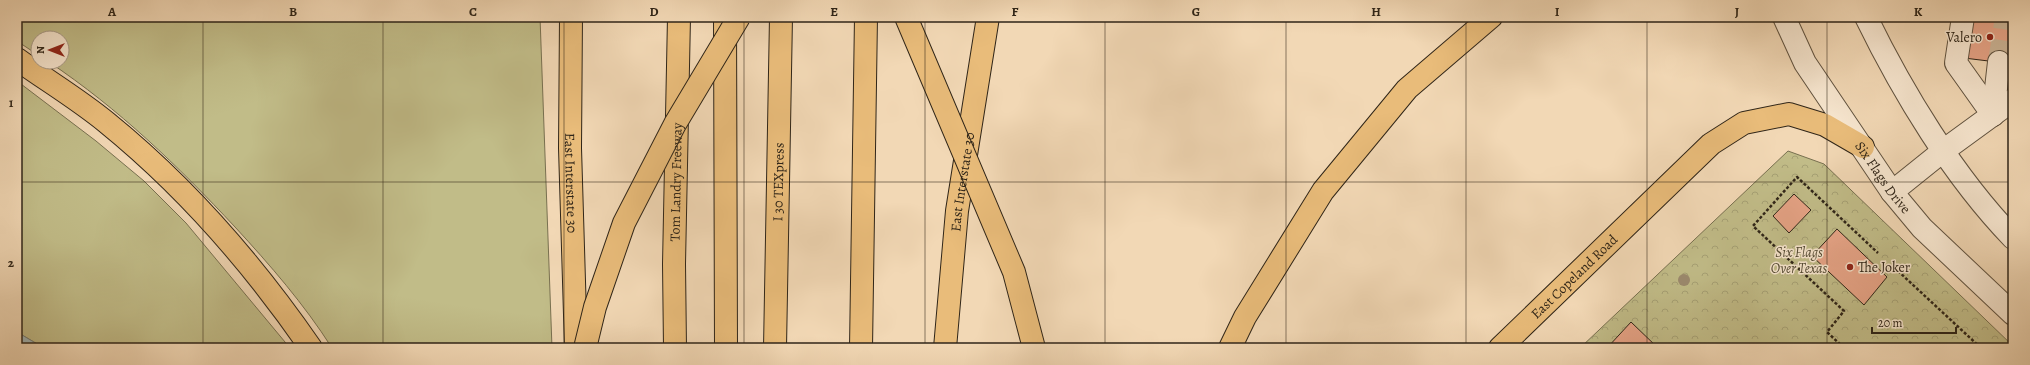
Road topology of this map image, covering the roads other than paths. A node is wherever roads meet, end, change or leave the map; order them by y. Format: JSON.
{"nodes":[{"id":1,"x":571,"y":17,"type":"edge"},
{"id":2,"x":679,"y":17,"type":"edge"},
{"id":3,"x":725,"y":17,"type":"edge"},
{"id":4,"x":739,"y":17,"type":"edge"},
{"id":5,"x":781,"y":17,"type":"edge"},
{"id":6,"x":866,"y":17,"type":"edge"},
{"id":7,"x":906,"y":17,"type":"edge"},
{"id":8,"x":988,"y":17,"type":"edge"},
{"id":9,"x":1491,"y":17,"type":"edge"},
{"id":10,"x":1784,"y":17,"type":"edge"},
{"id":11,"x":1866,"y":17,"type":"edge"},
{"id":12,"x":1963,"y":17,"type":"edge"},
{"id":13,"x":17,"y":59,"type":"edge"},
{"id":14,"x":1999,"y":62,"type":"tunnel mouth"},
{"id":15,"x":2013,"y":100,"type":"edge"},
{"id":16,"x":1993,"y":115,"type":"junction"},
{"id":17,"x":1863,"y":147,"type":"junction"},
{"id":18,"x":1943,"y":151,"type":"junction"},
{"id":19,"x":1892,"y":192,"type":"junction"},
{"id":20,"x":2013,"y":238,"type":"edge"},
{"id":21,"x":2013,"y":314,"type":"edge"},
{"id":22,"x":311,"y":348,"type":"edge"},
{"id":23,"x":576,"y":348,"type":"edge"},
{"id":24,"x":585,"y":348,"type":"edge"},
{"id":25,"x":674,"y":348,"type":"edge"},
{"id":26,"x":726,"y":348,"type":"edge"},
{"id":27,"x":775,"y":348,"type":"edge"},
{"id":28,"x":861,"y":348,"type":"edge"},
{"id":29,"x":945,"y":348,"type":"edge"},
{"id":30,"x":1034,"y":348,"type":"edge"},
{"id":31,"x":1230,"y":348,"type":"edge"},
{"id":32,"x":1500,"y":348,"type":"edge"}],
"edges":[{"from":1,"to":23,"type":"main road","name":"East Interstate 30"},
{"from":2,"to":25,"type":"main road","name":"Tom Landry Freeway"},
{"from":3,"to":26,"type":"main road"},
{"from":4,"to":24,"type":"main road","bridge":true},
{"from":5,"to":27,"type":"main road","name":"I 30 TEXpress"},
{"from":6,"to":28,"type":"main road"},
{"from":7,"to":30,"type":"main road","bridge":true},
{"from":8,"to":29,"type":"main road","name":"East Interstate 30"},
{"from":9,"to":31,"type":"main road"},
{"from":10,"to":17,"type":"street","name":"Six Flags Drive"},
{"from":11,"to":18,"type":"street"},
{"from":12,"to":16,"type":"street"},
{"from":13,"to":22,"type":"main road"},
{"from":14,"to":16,"type":"street"},
{"from":15,"to":16,"type":"street"},
{"from":16,"to":18,"type":"street"},
{"from":17,"to":19,"type":"street","name":"Six Flags Drive"},
{"from":17,"to":32,"type":"main road","name":"East Copeland Road"},
{"from":18,"to":19,"type":"street"},
{"from":18,"to":20,"type":"street"},
{"from":19,"to":21,"type":"street","name":"Six Flags Drive"}]}
